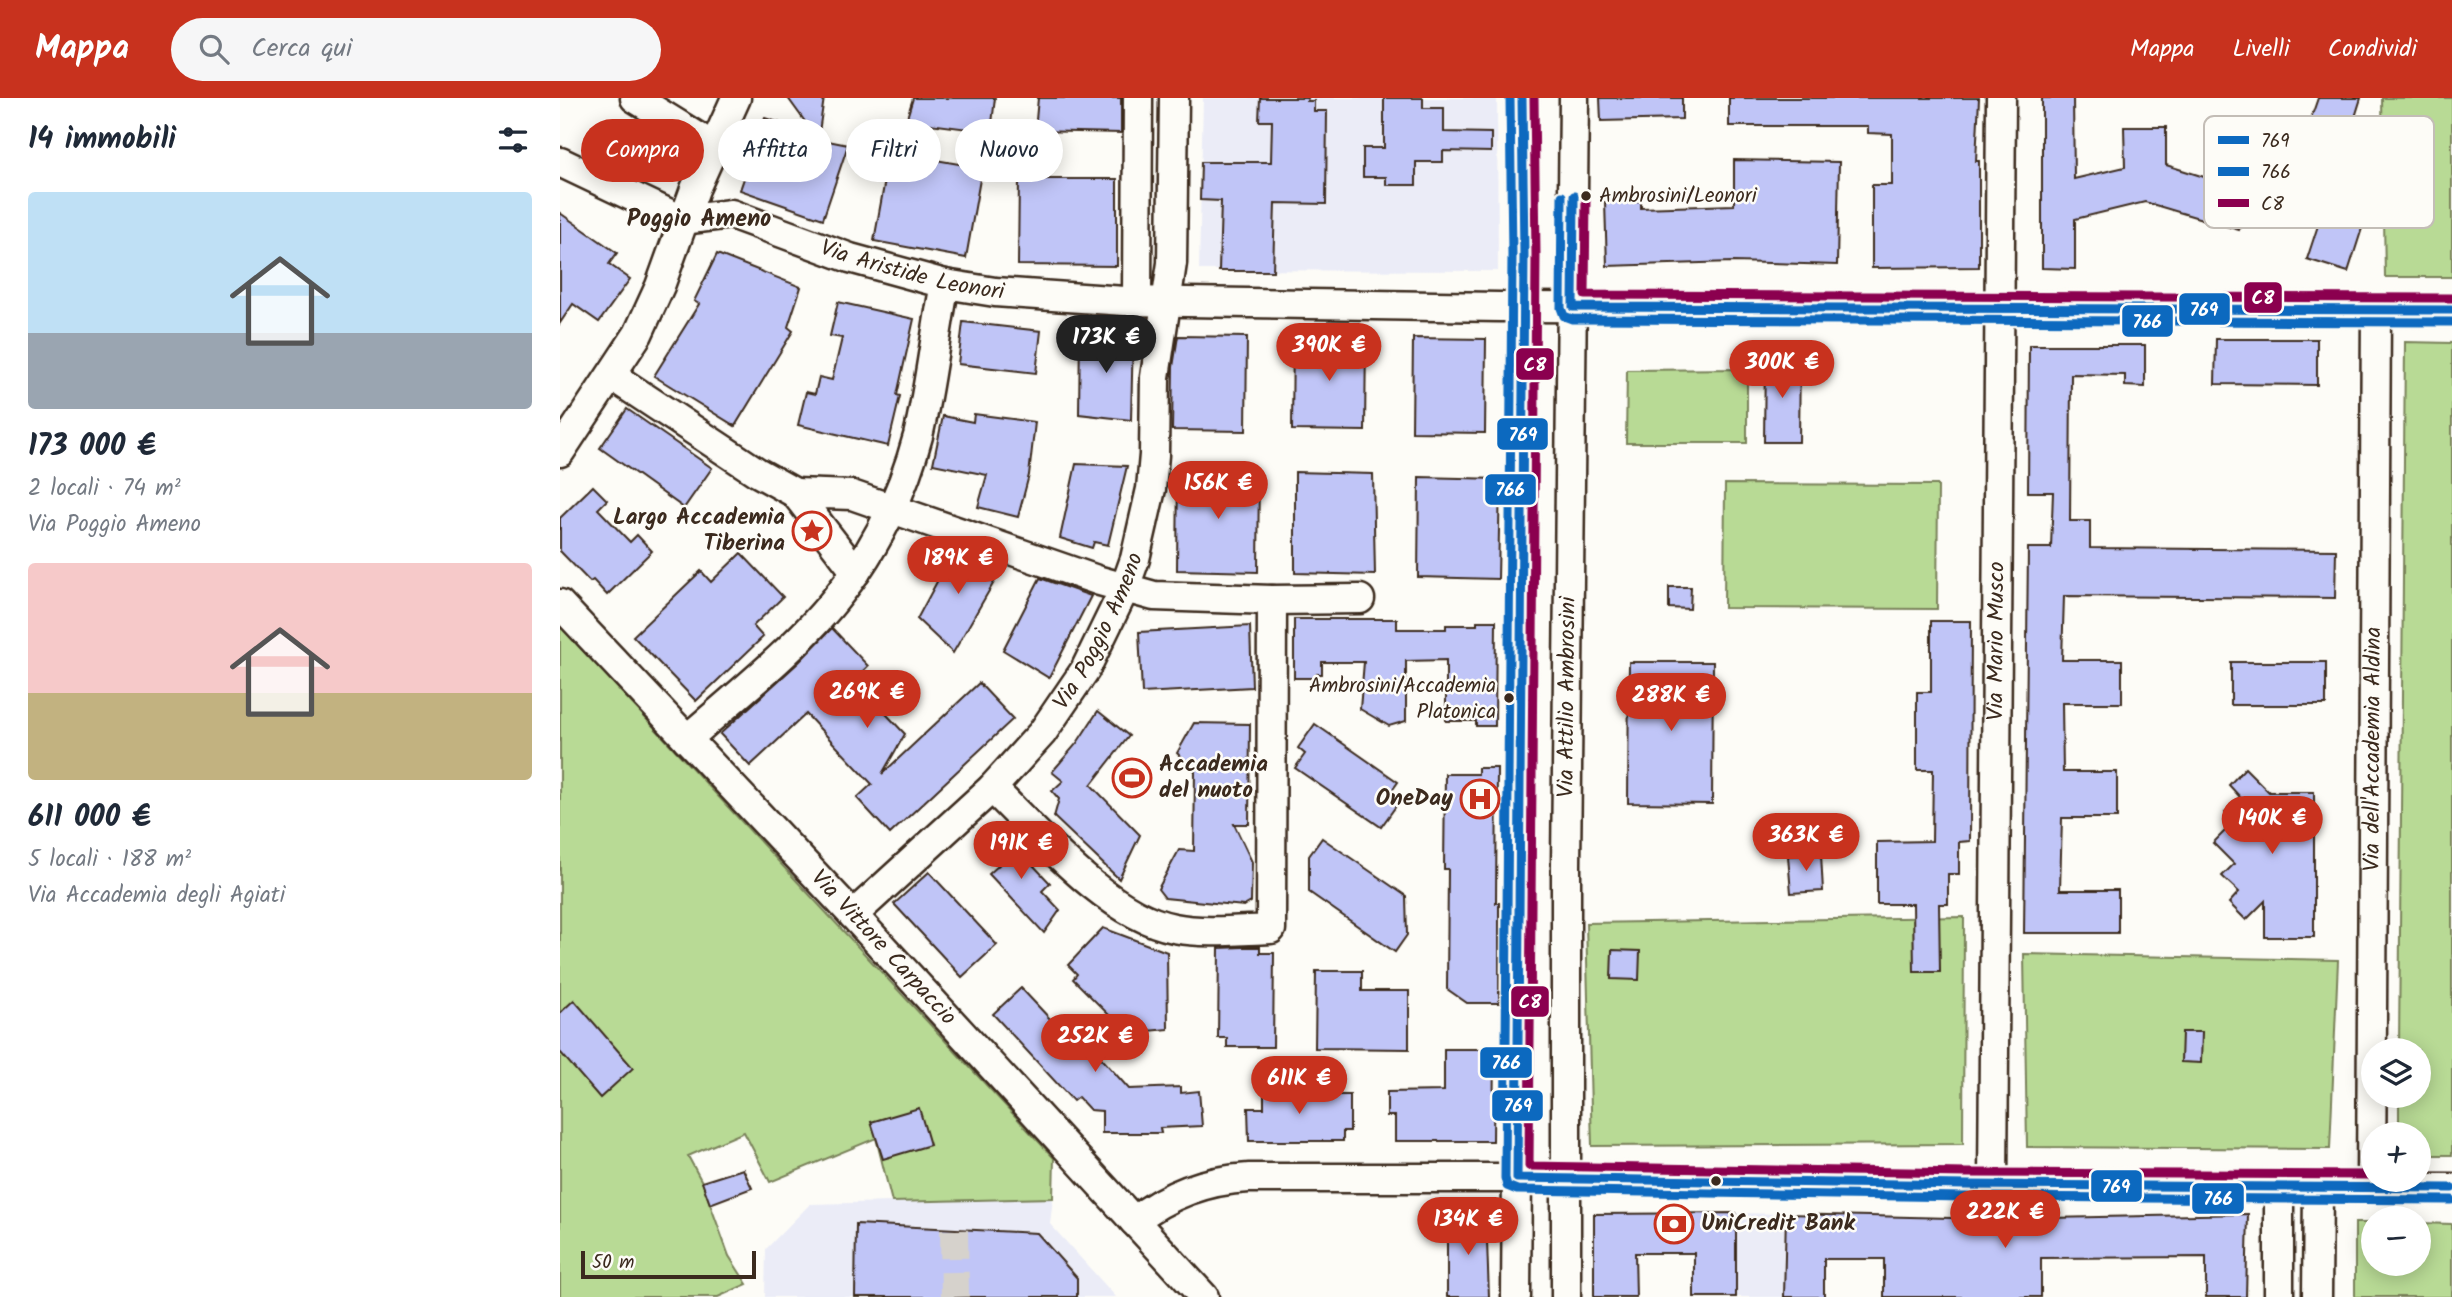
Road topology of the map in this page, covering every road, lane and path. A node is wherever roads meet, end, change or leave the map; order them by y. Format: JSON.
{"nodes":[{"id":1,"x":635,"y":98,"type":"edge"},
{"id":2,"x":736,"y":98,"type":"edge"},
{"id":3,"x":1138,"y":98,"type":"edge"},
{"id":4,"x":1174,"y":98,"type":"edge"},
{"id":5,"x":1522,"y":98,"type":"edge"},
{"id":6,"x":1574,"y":98,"type":"edge"},
{"id":7,"x":2001,"y":98,"type":"edge"},
{"id":8,"x":714,"y":147,"type":"junction"},
{"id":9,"x":560,"y":162,"type":"edge"},
{"id":10,"x":682,"y":220,"type":"junction"},
{"id":11,"x":1137,"y":262,"type":"junction"},
{"id":12,"x":1172,"y":264,"type":"junction"},
{"id":13,"x":945,"y":284,"type":"junction"},
{"id":14,"x":1167,"y":300,"type":"junction"},
{"id":15,"x":1137,"y":301,"type":"junction"},
{"id":16,"x":1523,"y":306,"type":"junction"},
{"id":17,"x":1573,"y":307,"type":"junction"},
{"id":18,"x":2000,"y":309,"type":"junction"},
{"id":19,"x":2376,"y":309,"type":"junction"},
{"id":20,"x":2452,"y":310,"type":"edge"},
{"id":21,"x":612,"y":376,"type":"junction"},
{"id":22,"x":560,"y":452,"type":"edge"},
{"id":23,"x":795,"y":493,"type":"junction"},
{"id":24,"x":893,"y":508,"type":"junction"},
{"id":25,"x":856,"y":572,"type":"junction"},
{"id":26,"x":1124,"y":590,"type":"junction"},
{"id":27,"x":1360,"y":599,"type":"dead end"},
{"id":28,"x":1272,"y":600,"type":"junction"},
{"id":29,"x":560,"y":604,"type":"edge"},
{"id":30,"x":687,"y":739,"type":"junction"},
{"id":31,"x":992,"y":788,"type":"junction"},
{"id":32,"x":853,"y":915,"type":"junction"},
{"id":33,"x":2371,"y":1122,"type":"edge"},
{"id":34,"x":1517,"y":1178,"type":"junction"},
{"id":35,"x":1566,"y":1179,"type":"junction"},
{"id":36,"x":1993,"y":1185,"type":"junction"},
{"id":37,"x":2278,"y":1187,"type":"junction"},
{"id":38,"x":2318,"y":1188,"type":"junction"},
{"id":39,"x":2361,"y":1188,"type":"edge"},
{"id":40,"x":2431,"y":1188,"type":"edge"},
{"id":41,"x":2452,"y":1188,"type":"edge"},
{"id":42,"x":1134,"y":1221,"type":"junction"},
{"id":43,"x":1204,"y":1297,"type":"edge"},
{"id":44,"x":1516,"y":1297,"type":"edge"},
{"id":45,"x":1566,"y":1297,"type":"edge"},
{"id":46,"x":2279,"y":1297,"type":"edge"},
{"id":47,"x":2317,"y":1297,"type":"edge"}],
"edges":[{"from":1,"to":8,"type":"street"},
{"from":2,"to":8,"type":"street"},
{"from":3,"to":11,"type":"street"},
{"from":4,"to":12,"type":"street","name":"Via Poggio Ameno"},
{"from":5,"to":16,"type":"street","name":"Via Attilio Ambrosini"},
{"from":6,"to":17,"type":"street","name":"Via Attilio Ambrosini"},
{"from":7,"to":18,"type":"street","name":"Via Mario Musco"},
{"from":8,"to":10,"type":"street"},
{"from":9,"to":10,"type":"street"},
{"from":10,"to":13,"type":"street","name":"Via Aristide Leonori"},
{"from":10,"to":21,"type":"street"},
{"from":11,"to":12,"type":"street"},
{"from":11,"to":15,"type":"street"},
{"from":12,"to":14,"type":"street","name":"Via Poggio Ameno"},
{"from":13,"to":15,"type":"street","name":"Via Aristide Leonori"},
{"from":13,"to":24,"type":"street"},
{"from":14,"to":15,"type":"street","name":"Via Aristide Leonori"},
{"from":14,"to":16,"type":"street","name":"Via Aristide Leonori"},
{"from":14,"to":26,"type":"street","name":"Via Poggio Ameno"},
{"from":16,"to":17,"type":"street","name":"Via Aristide Leonori"},
{"from":16,"to":34,"type":"street","name":"Via Attilio Ambrosini"},
{"from":17,"to":18,"type":"street","name":"Via Aristide Leonori"},
{"from":17,"to":35,"type":"street","name":"Via Attilio Ambrosini"},
{"from":18,"to":19,"type":"street","name":"Via Aristide Leonori"},
{"from":18,"to":36,"type":"street","name":"Via Mario Musco"},
{"from":19,"to":20,"type":"street","name":"Via Aristide Leonori"},
{"from":19,"to":33,"type":"street","name":"Via dell'Accademia Aldina"},
{"from":21,"to":22,"type":"street"},
{"from":21,"to":23,"type":"street"},
{"from":23,"to":24,"type":"street"},
{"from":23,"to":25,"type":"street"},
{"from":24,"to":25,"type":"street"},
{"from":24,"to":26,"type":"street"},
{"from":25,"to":30,"type":"street"},
{"from":26,"to":28,"type":"street"},
{"from":26,"to":31,"type":"street","name":"Via Poggio Ameno"},
{"from":27,"to":28,"type":"street"},
{"from":28,"to":31,"type":"street"},
{"from":29,"to":30,"type":"street","name":"Via Vittore Carpaccio"},
{"from":30,"to":32,"type":"street","name":"Via Vittore Carpaccio"},
{"from":31,"to":32,"type":"street","name":"Via Poggio Ameno"},
{"from":32,"to":42,"type":"street","name":"Via Vittore Carpaccio"},
{"from":34,"to":35,"type":"street"},
{"from":34,"to":42,"type":"street"},
{"from":34,"to":44,"type":"street","name":"Via Attilio Ambrosini"},
{"from":35,"to":36,"type":"street"},
{"from":35,"to":45,"type":"street","name":"Via Attilio Ambrosini"},
{"from":36,"to":37,"type":"street"},
{"from":37,"to":38,"type":"street"},
{"from":37,"to":46,"type":"street"},
{"from":38,"to":39,"type":"street"},
{"from":38,"to":47,"type":"street"},
{"from":40,"to":41,"type":"street"},
{"from":42,"to":43,"type":"street","name":"Via Vittore Carpaccio"}]}
